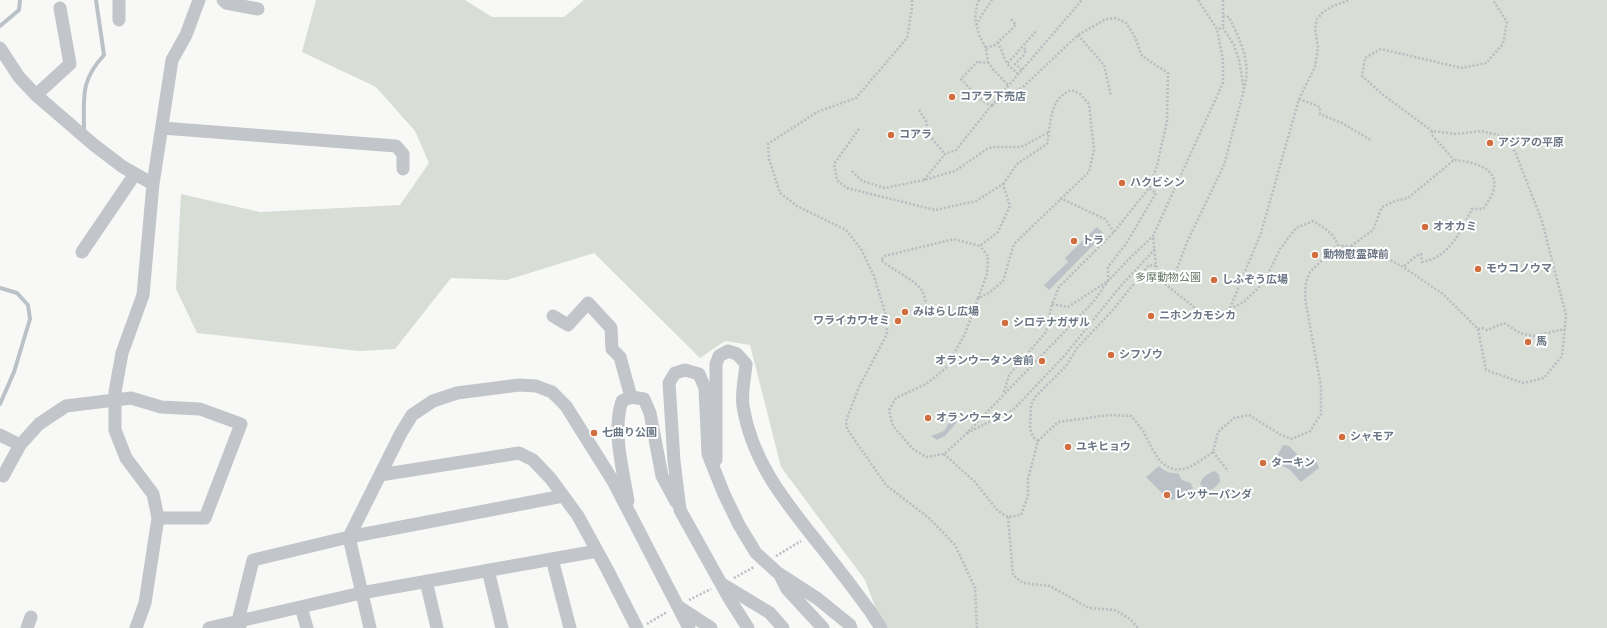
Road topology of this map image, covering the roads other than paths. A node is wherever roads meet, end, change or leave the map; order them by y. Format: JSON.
{"nodes":[{"id":1,"x":119,"y":0,"type":"edge"},
{"id":2,"x":199,"y":0,"type":"edge"},
{"id":3,"x":223,"y":0,"type":"edge"},
{"id":4,"x":60,"y":8,"type":"dead end"},
{"id":5,"x":258,"y":9,"type":"dead end"},
{"id":6,"x":119,"y":20,"type":"dead end"},
{"id":7,"x":0,"y":48,"type":"edge"},
{"id":8,"x":36,"y":95,"type":"junction"},
{"id":9,"x":162,"y":128,"type":"junction"},
{"id":10,"x":403,"y":169,"type":"dead end"},
{"id":11,"x":135,"y":174,"type":"junction"},
{"id":12,"x":153,"y":184,"type":"junction"},
{"id":13,"x":82,"y":252,"type":"dead end"},
{"id":14,"x":553,"y":316,"type":"dead end"},
{"id":15,"x":631,"y":397,"type":"junction"},
{"id":16,"x":116,"y":399,"type":"junction"},
{"id":17,"x":0,"y":435,"type":"edge"},
{"id":18,"x":20,"y":445,"type":"junction"},
{"id":19,"x":716,"y":474,"type":"junction"},
{"id":20,"x":380,"y":475,"type":"junction"},
{"id":21,"x":3,"y":476,"type":"dead end"},
{"id":22,"x":563,"y":496,"type":"junction"},
{"id":23,"x":680,"y":510,"type":"junction"},
{"id":24,"x":629,"y":512,"type":"junction"},
{"id":25,"x":158,"y":518,"type":"junction"},
{"id":26,"x":349,"y":537,"type":"junction"},
{"id":27,"x":597,"y":551,"type":"junction"},
{"id":28,"x":552,"y":559,"type":"junction"},
{"id":29,"x":488,"y":570,"type":"junction"},
{"id":30,"x":778,"y":573,"type":"junction"},
{"id":31,"x":426,"y":581,"type":"junction"},
{"id":32,"x":721,"y":584,"type":"junction"},
{"id":33,"x":361,"y":593,"type":"junction"},
{"id":34,"x":678,"y":606,"type":"junction"},
{"id":35,"x":301,"y":607,"type":"junction"},
{"id":36,"x":239,"y":625,"type":"edge"},
{"id":37,"x":642,"y":626,"type":"edge"},
{"id":38,"x":136,"y":628,"type":"edge"},
{"id":39,"x":209,"y":628,"type":"edge"},
{"id":40,"x":306,"y":628,"type":"edge"},
{"id":41,"x":370,"y":628,"type":"edge"},
{"id":42,"x":437,"y":628,"type":"edge"},
{"id":43,"x":502,"y":628,"type":"edge"},
{"id":44,"x":570,"y":628,"type":"edge"},
{"id":45,"x":689,"y":628,"type":"edge"},
{"id":46,"x":711,"y":628,"type":"edge"},
{"id":47,"x":748,"y":628,"type":"edge"},
{"id":48,"x":783,"y":628,"type":"edge"},
{"id":49,"x":823,"y":628,"type":"edge"},
{"id":50,"x":851,"y":628,"type":"edge"},
{"id":51,"x":881,"y":628,"type":"edge"}],
"edges":[{"from":1,"to":6,"type":"street"},
{"from":2,"to":9,"type":"street"},
{"from":3,"to":5,"type":"street"},
{"from":4,"to":8,"type":"street"},
{"from":7,"to":8,"type":"street"},
{"from":8,"to":11,"type":"street"},
{"from":9,"to":10,"type":"street"},
{"from":9,"to":12,"type":"street"},
{"from":11,"to":12,"type":"street"},
{"from":11,"to":13,"type":"street"},
{"from":12,"to":16,"type":"street"},
{"from":14,"to":15,"type":"street"},
{"from":15,"to":23,"type":"street"},
{"from":15,"to":24,"type":"street"},
{"from":16,"to":18,"type":"street"},
{"from":16,"to":25,"type":"street"},
{"from":16,"to":25,"type":"street"},
{"from":17,"to":18,"type":"street"},
{"from":18,"to":21,"type":"street"},
{"from":19,"to":23,"type":"street"},
{"from":19,"to":30,"type":"street"},
{"from":19,"to":51,"type":"street"},
{"from":20,"to":22,"type":"street"},
{"from":20,"to":24,"type":"street"},
{"from":20,"to":26,"type":"street"},
{"from":22,"to":26,"type":"street"},
{"from":22,"to":27,"type":"street"},
{"from":23,"to":32,"type":"street"},
{"from":24,"to":34,"type":"street"},
{"from":25,"to":38,"type":"street"},
{"from":26,"to":33,"type":"street"},
{"from":26,"to":36,"type":"street"},
{"from":27,"to":28,"type":"street"},
{"from":27,"to":37,"type":"street"},
{"from":28,"to":29,"type":"street"},
{"from":28,"to":44,"type":"street"},
{"from":29,"to":31,"type":"street"},
{"from":29,"to":43,"type":"street"},
{"from":30,"to":49,"type":"street"},
{"from":30,"to":50,"type":"street"},
{"from":31,"to":33,"type":"street"},
{"from":31,"to":42,"type":"street"},
{"from":32,"to":47,"type":"street"},
{"from":32,"to":48,"type":"street"},
{"from":33,"to":35,"type":"street"},
{"from":33,"to":41,"type":"street"},
{"from":34,"to":45,"type":"street"},
{"from":34,"to":46,"type":"street"},
{"from":35,"to":36,"type":"street"},
{"from":35,"to":40,"type":"street"},
{"from":36,"to":39,"type":"street"}]}
